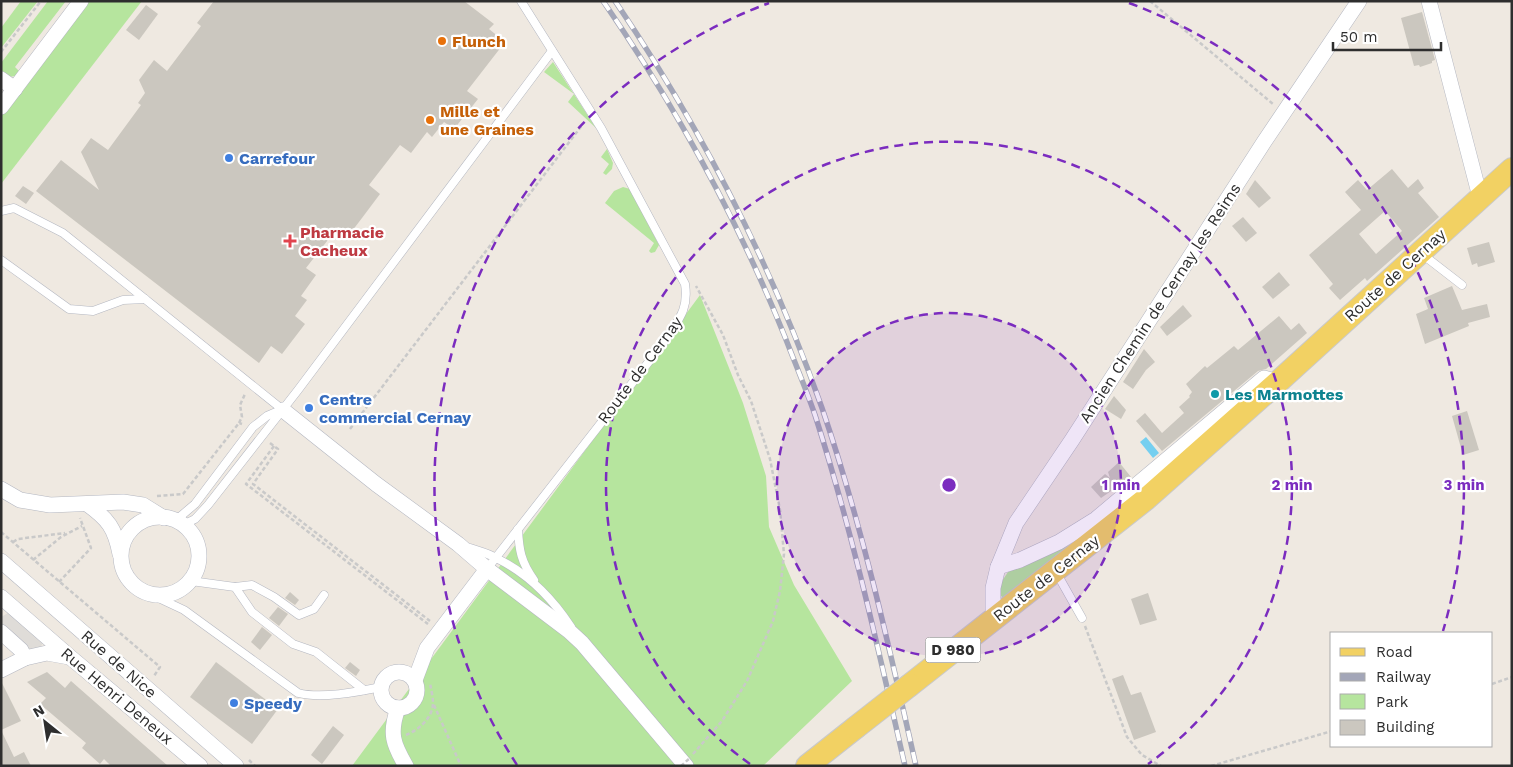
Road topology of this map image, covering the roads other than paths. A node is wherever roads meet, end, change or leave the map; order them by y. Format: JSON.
{"nodes":[{"id":1,"x":81,"y":1,"type":"edge"},
{"id":2,"x":520,"y":1,"type":"edge"},
{"id":3,"x":1359,"y":1,"type":"edge"},
{"id":4,"x":1429,"y":1,"type":"edge"},
{"id":5,"x":552,"y":50,"type":"junction"},
{"id":6,"x":1,"y":79,"type":"edge"},
{"id":7,"x":15,"y":89,"type":"junction"},
{"id":8,"x":1,"y":107,"type":"edge"},
{"id":9,"x":1512,"y":169,"type":"edge"},
{"id":10,"x":1480,"y":197,"type":"junction"},
{"id":11,"x":1,"y":211,"type":"edge"},
{"id":12,"x":1420,"y":252,"type":"junction"},
{"id":13,"x":1,"y":260,"type":"edge"},
{"id":14,"x":1462,"y":285,"type":"dead end"},
{"id":15,"x":145,"y":299,"type":"junction"},
{"id":16,"x":1278,"y":382,"type":"junction"},
{"id":17,"x":283,"y":410,"type":"junction"},
{"id":18,"x":1,"y":489,"type":"edge"},
{"id":19,"x":86,"y":504,"type":"junction"},
{"id":20,"x":174,"y":521,"type":"junction"},
{"id":21,"x":518,"y":529,"type":"junction"},
{"id":22,"x":121,"y":556,"type":"junction"},
{"id":23,"x":1,"y":561,"type":"edge"},
{"id":24,"x":491,"y":563,"type":"junction"},
{"id":25,"x":998,"y":567,"type":"junction"},
{"id":26,"x":1056,"y":570,"type":"junction"},
{"id":27,"x":191,"y":581,"type":"junction"},
{"id":28,"x":235,"y":587,"type":"junction"},
{"id":29,"x":540,"y":588,"type":"junction"},
{"id":30,"x":152,"y":595,"type":"junction"},
{"id":31,"x":324,"y":595,"type":"dead end"},
{"id":32,"x":2,"y":599,"type":"edge"},
{"id":33,"x":997,"y":616,"type":"junction"},
{"id":34,"x":1082,"y":618,"type":"road end"},
{"id":35,"x":1,"y":632,"type":"edge"},
{"id":36,"x":582,"y":643,"type":"junction"},
{"id":37,"x":70,"y":657,"type":"junction"},
{"id":38,"x":25,"y":658,"type":"junction"},
{"id":39,"x":1,"y":670,"type":"edge"},
{"id":40,"x":415,"y":680,"type":"junction"},
{"id":41,"x":381,"y":687,"type":"junction"},
{"id":42,"x":364,"y":690,"type":"junction"},
{"id":43,"x":398,"y":708,"type":"junction"},
{"id":44,"x":688,"y":762,"type":"edge"},
{"id":45,"x":242,"y":763,"type":"edge"},
{"id":46,"x":200,"y":766,"type":"edge"},
{"id":47,"x":406,"y":766,"type":"edge"},
{"id":48,"x":807,"y":766,"type":"edge"}],
"edges":[{"from":1,"to":7,"type":"street"},
{"from":2,"to":5,"type":"lane","name":"Route de Cernay"},
{"from":3,"to":25,"type":"street","name":"Ancien Chemin de Cernay les Reims"},
{"from":4,"to":10,"type":"street"},
{"from":5,"to":17,"type":"lane"},
{"from":5,"to":21,"type":"lane","name":"Route de Cernay"},
{"from":6,"to":7,"type":"street"},
{"from":7,"to":8,"type":"street"},
{"from":9,"to":10,"type":"main road","name":"Route de Cernay","number":"D 980"},
{"from":10,"to":12,"type":"main road","name":"Route de Cernay","number":"D 980"},
{"from":11,"to":15,"type":"lane"},
{"from":12,"to":14,"type":"lane"},
{"from":12,"to":16,"type":"main road","name":"Route de Cernay","number":"D 980"},
{"from":13,"to":15,"type":"lane"},
{"from":15,"to":17,"type":"lane"},
{"from":16,"to":25,"type":"street","name":"Route de Cernay"},
{"from":16,"to":26,"type":"main road","name":"Route de Cernay","number":"D 980"},
{"from":17,"to":20,"type":"lane"},
{"from":17,"to":20,"type":"lane"},
{"from":17,"to":24,"type":"street"},
{"from":18,"to":19,"type":"street"},
{"from":19,"to":20,"type":"street"},
{"from":19,"to":22,"type":"street"},
{"from":20,"to":22,"type":"street"},
{"from":20,"to":27,"type":"street"},
{"from":21,"to":24,"type":"lane","name":"Route de Cernay"},
{"from":21,"to":29,"type":"lane"},
{"from":22,"to":30,"type":"street"},
{"from":23,"to":45,"type":"street","name":"Rue de Nice"},
{"from":24,"to":29,"type":"lane"},
{"from":24,"to":36,"type":"street"},
{"from":24,"to":40,"type":"street"},
{"from":25,"to":33,"type":"street","name":"Ancien Chemin de Cernay les Reims"},
{"from":26,"to":33,"type":"main road","name":"Route de Cernay","number":"D 980"},
{"from":26,"to":34,"type":"lane"},
{"from":27,"to":28,"type":"lane"},
{"from":27,"to":30,"type":"street"},
{"from":28,"to":31,"type":"lane"},
{"from":28,"to":42,"type":"lane"},
{"from":29,"to":36,"type":"lane"},
{"from":30,"to":42,"type":"lane"},
{"from":32,"to":37,"type":"street","name":"Rue Henri Deneux"},
{"from":33,"to":48,"type":"main road","name":"Route de Cernay","number":"D 980","bridge":true},
{"from":35,"to":38,"type":"street"},
{"from":36,"to":44,"type":"street"},
{"from":37,"to":38,"type":"street"},
{"from":37,"to":46,"type":"street","name":"Rue Henri Deneux"},
{"from":38,"to":39,"type":"street"},
{"from":40,"to":41,"type":"street"},
{"from":40,"to":43,"type":"street"},
{"from":41,"to":42,"type":"lane"},
{"from":41,"to":43,"type":"street"},
{"from":43,"to":47,"type":"street"}]}
